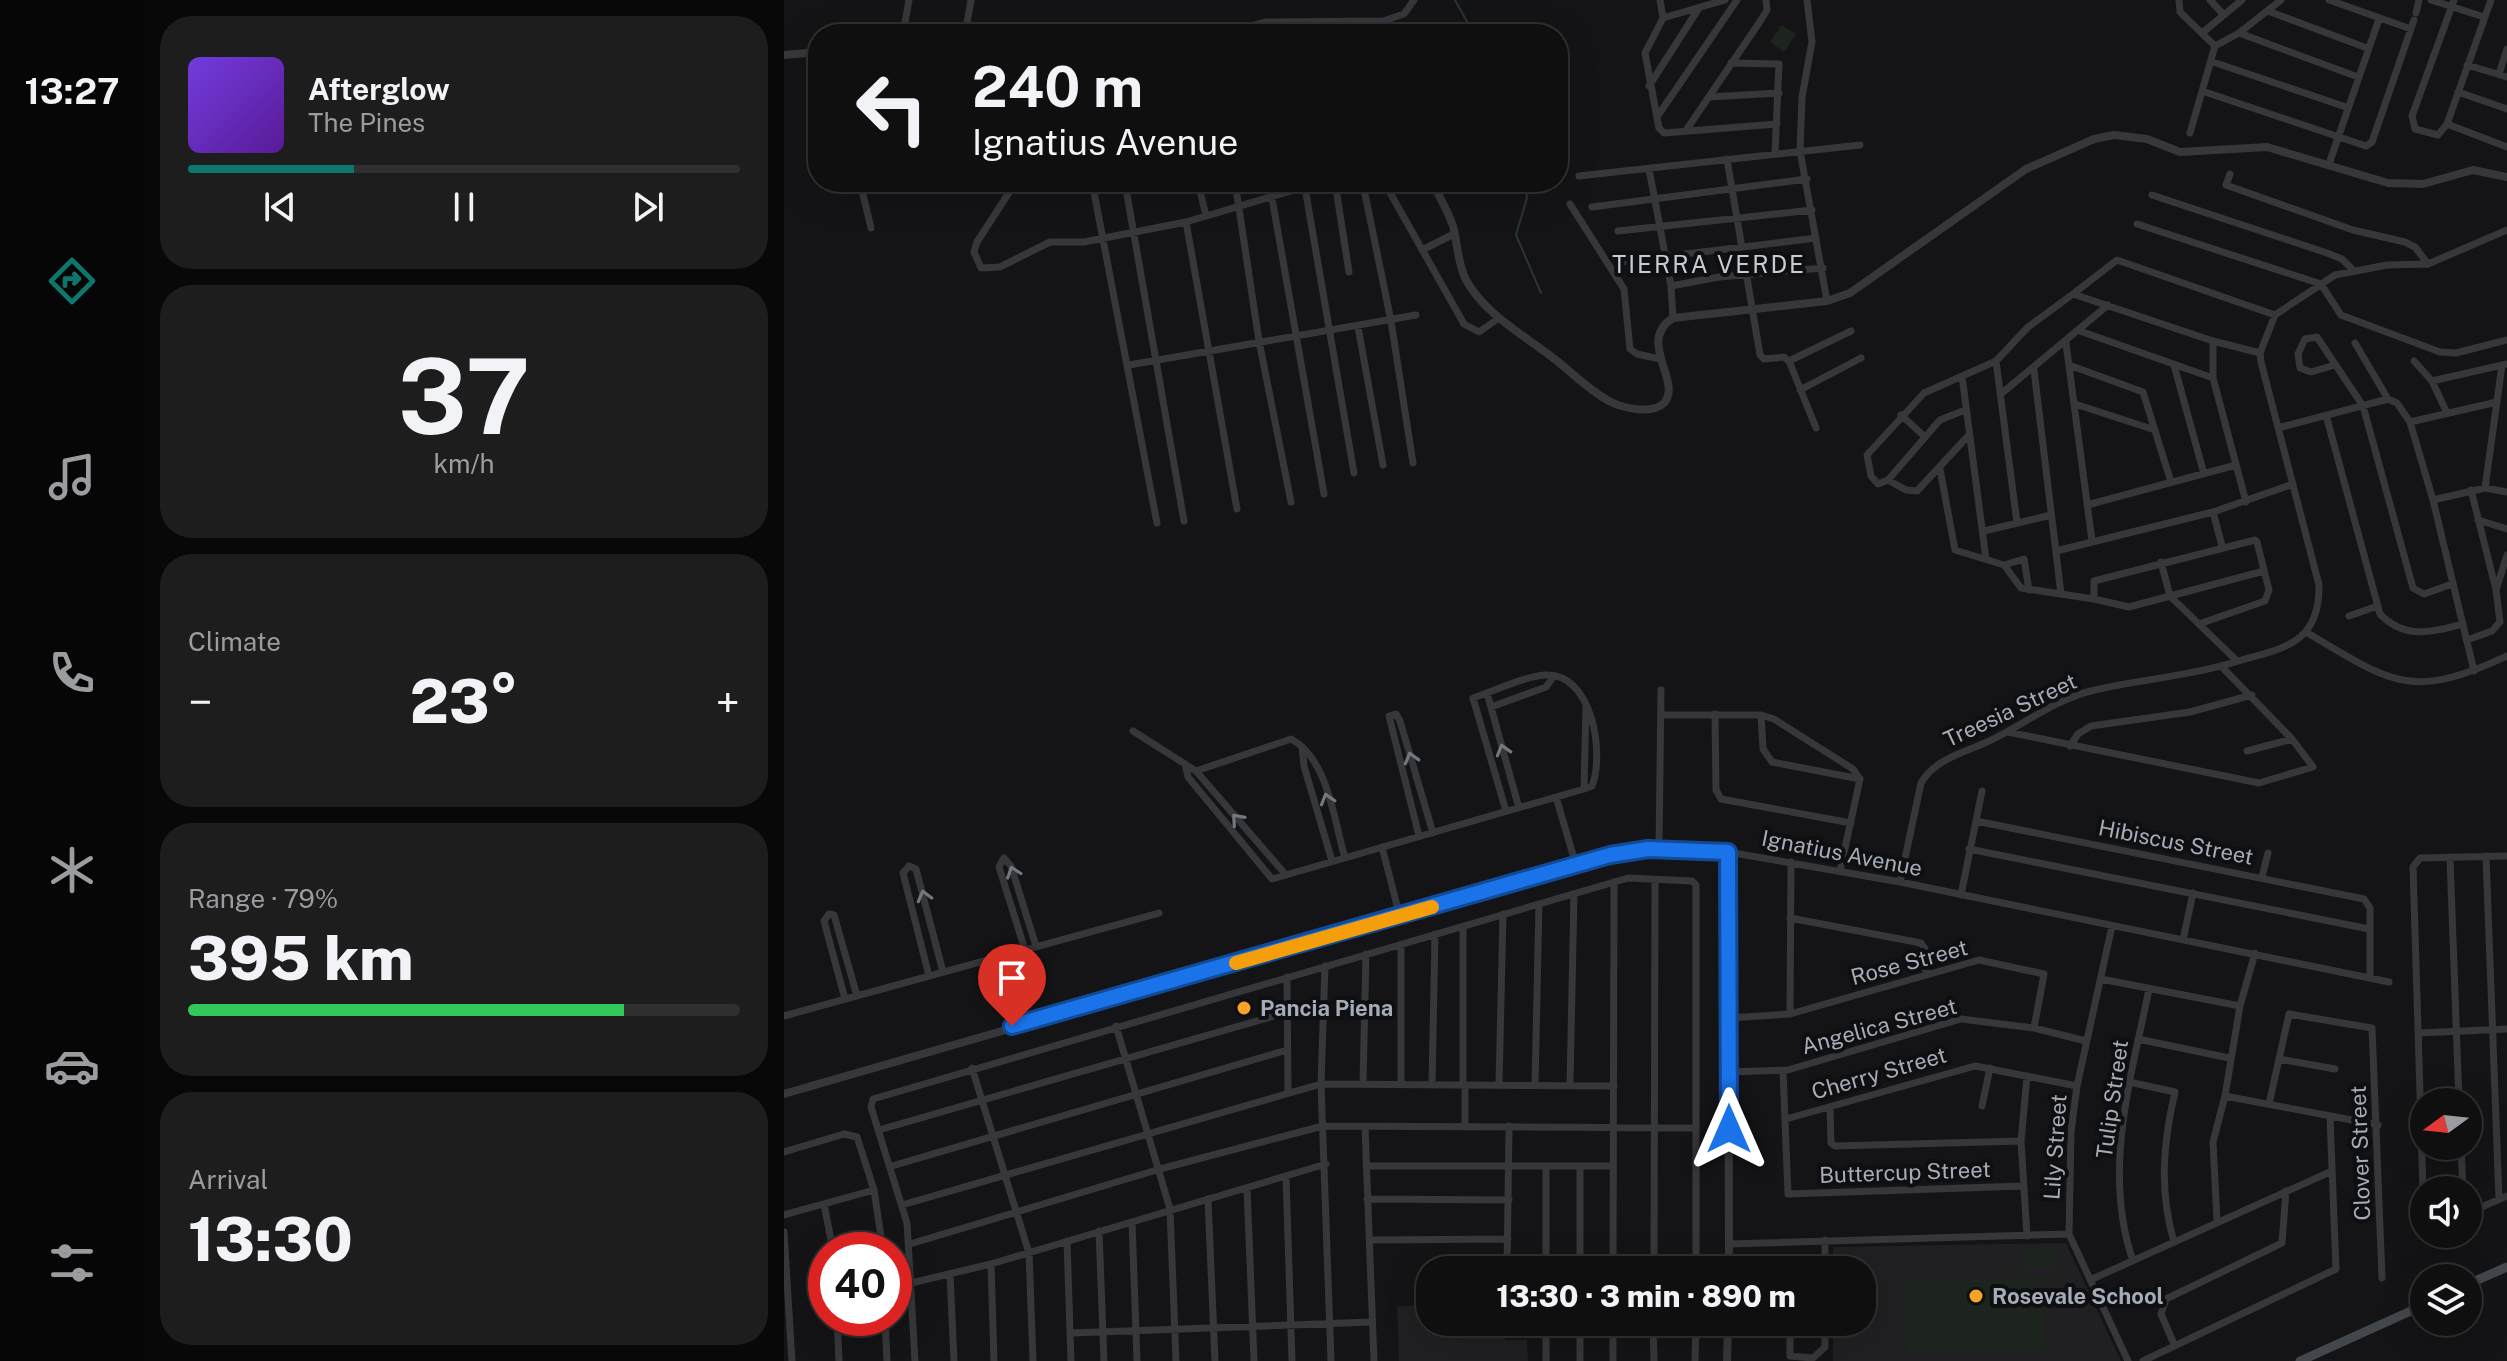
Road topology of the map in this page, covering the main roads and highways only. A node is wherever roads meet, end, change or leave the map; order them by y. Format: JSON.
{"nodes":[{"id":1,"x":2507,"y":1267,"type":"edge"},
{"id":2,"x":2482,"y":1278,"type":"edge"},
{"id":3,"x":2410,"y":1311,"type":"edge"},
{"id":4,"x":2300,"y":1361,"type":"edge"}],
"edges":[{"from":1,"to":2,"type":"main road"},
{"from":3,"to":4,"type":"main road"}]}
